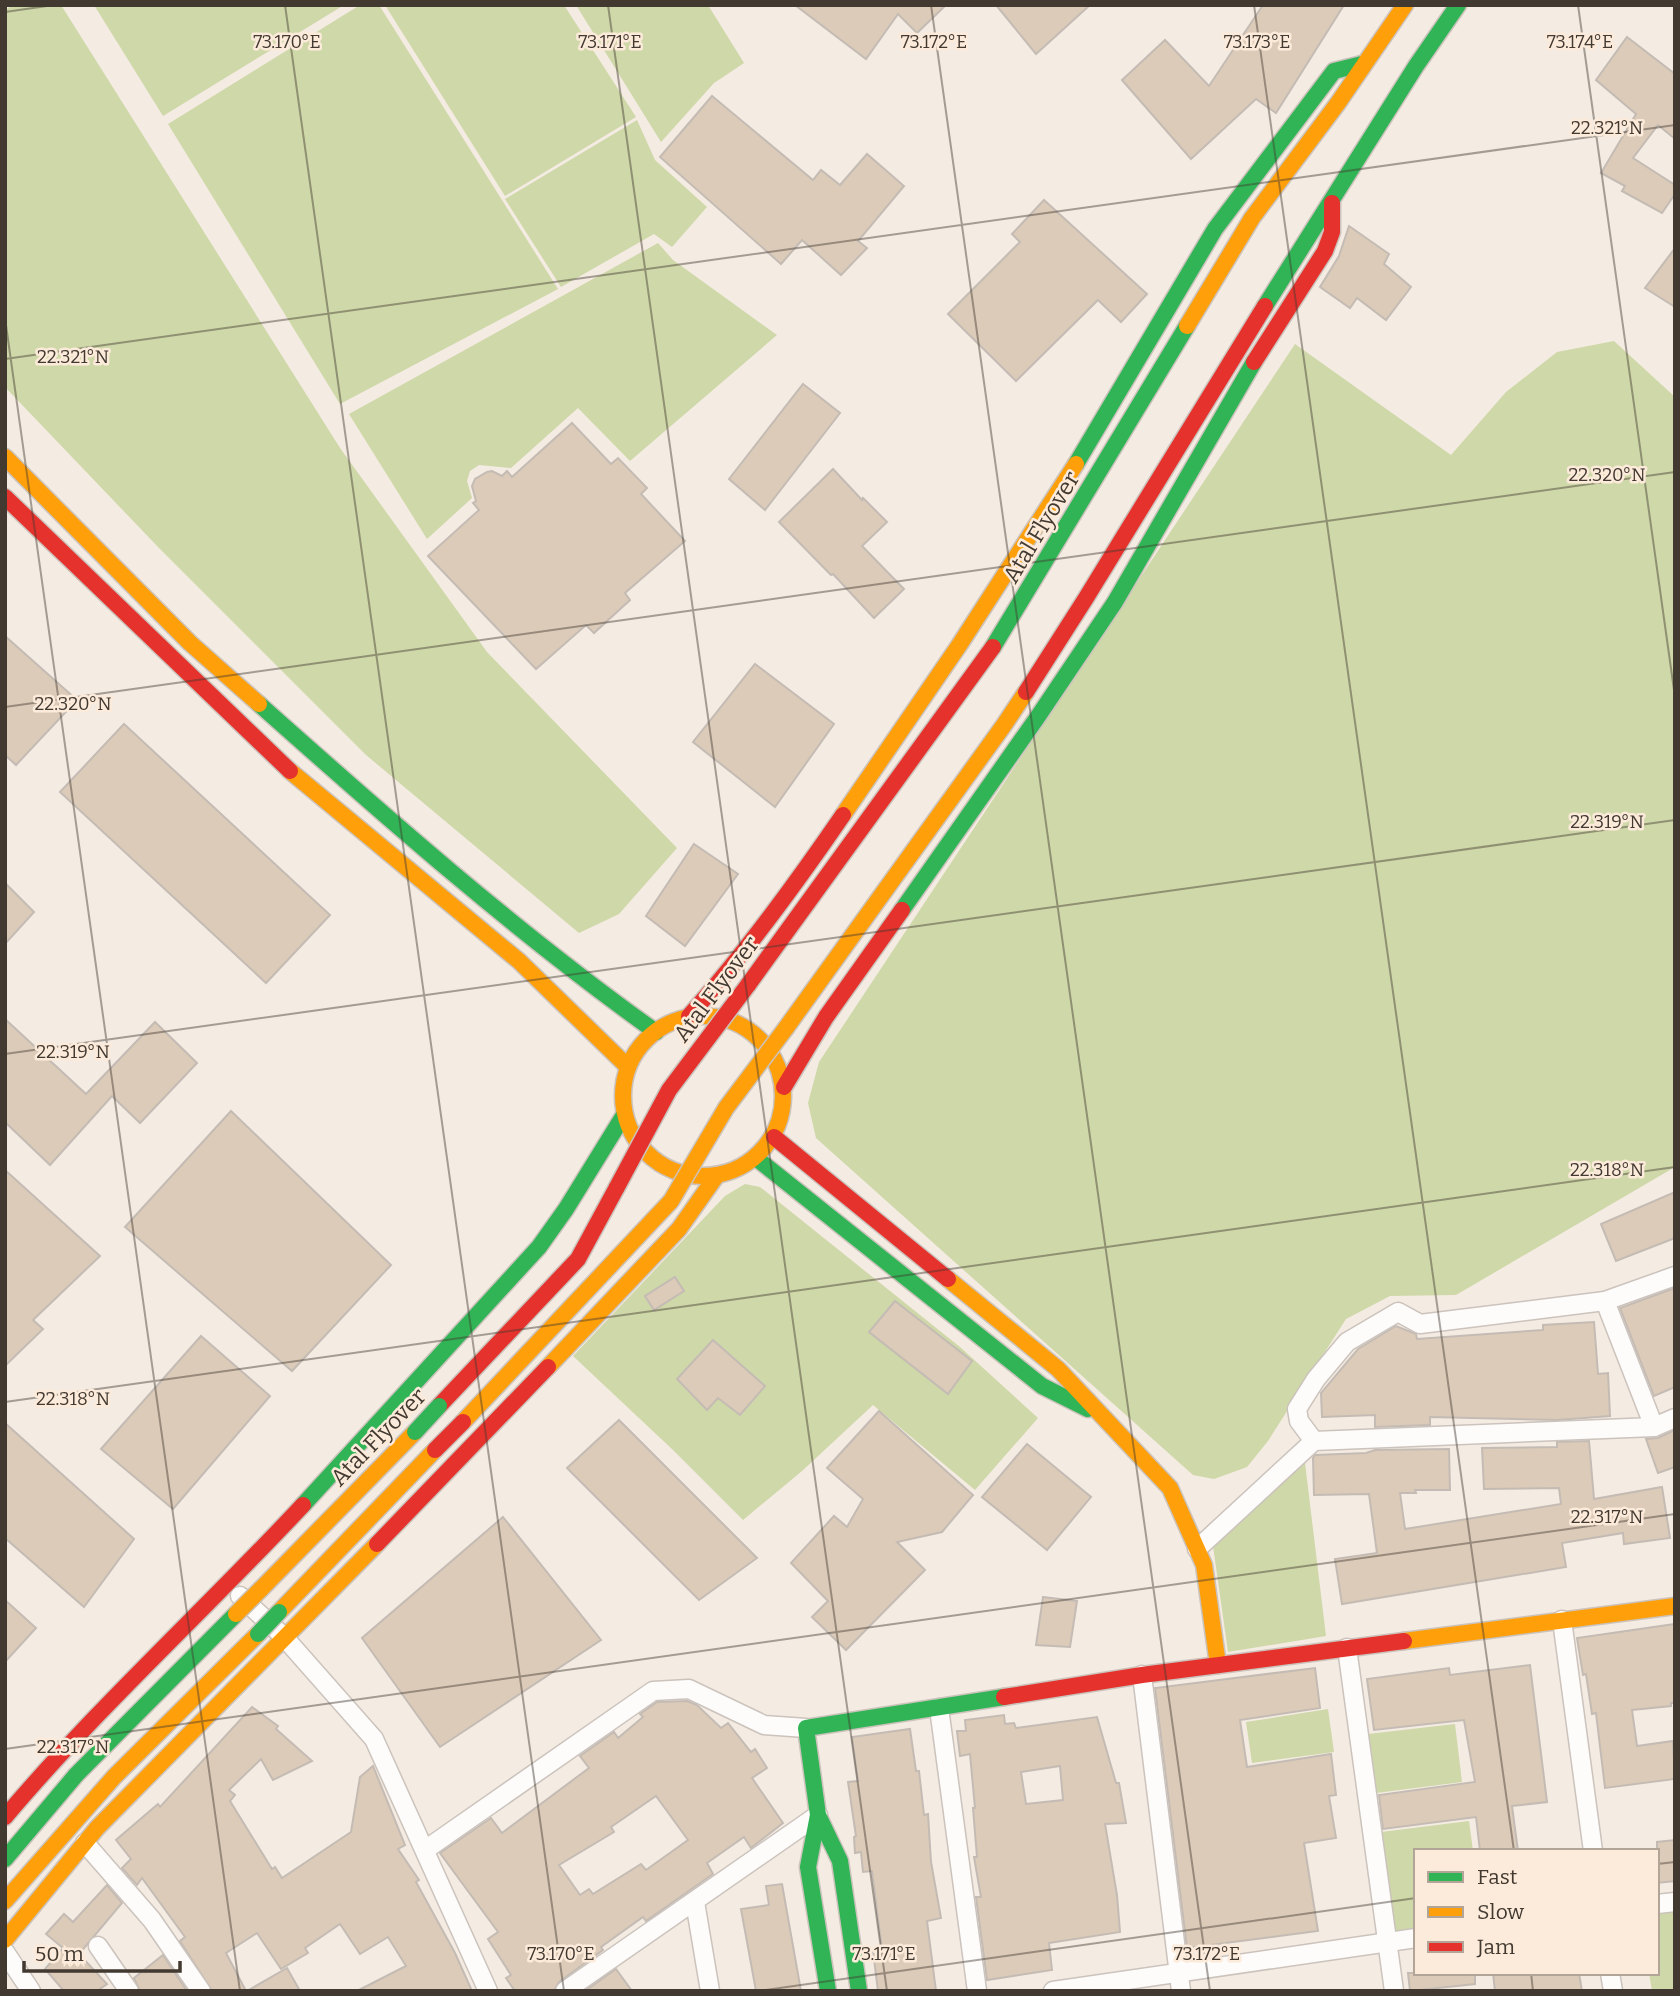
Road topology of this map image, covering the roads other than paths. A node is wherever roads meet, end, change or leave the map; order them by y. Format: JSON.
{"nodes":[{"id":1,"x":1405,"y":5,"type":"edge"},
{"id":2,"x":1458,"y":5,"type":"edge"},
{"id":3,"x":1362,"y":64,"type":"junction"},
{"id":4,"x":1332,"y":203,"type":"junction"},
{"id":5,"x":5,"y":457,"type":"edge"},
{"id":6,"x":5,"y":498,"type":"edge"},
{"id":7,"x":120,"y":573,"type":"junction"},
{"id":8,"x":102,"y":590,"type":"junction"},
{"id":9,"x":398,"y":828,"type":"junction"},
{"id":10,"x":379,"y":847,"type":"junction"},
{"id":11,"x":690,"y":1016,"type":"junction"},
{"id":12,"x":656,"y":1032,"type":"junction"},
{"id":13,"x":628,"y":1067,"type":"junction"},
{"id":14,"x":784,"y":1087,"type":"junction"},
{"id":15,"x":624,"y":1115,"type":"junction"},
{"id":16,"x":774,"y":1137,"type":"junction"},
{"id":17,"x":756,"y":1158,"type":"junction"},
{"id":18,"x":717,"y":1175,"type":"junction"},
{"id":19,"x":1675,"y":1276,"type":"edge"},
{"id":20,"x":1605,"y":1301,"type":"junction"},
{"id":21,"x":398,"y":1404,"type":"junction"},
{"id":22,"x":1101,"y":1416,"type":"junction"},
{"id":23,"x":1675,"y":1419,"type":"edge"},
{"id":24,"x":1654,"y":1427,"type":"junction"},
{"id":25,"x":1314,"y":1441,"type":"junction"},
{"id":26,"x":471,"y":1448,"type":"junction"},
{"id":27,"x":1197,"y":1549,"type":"junction"},
{"id":28,"x":227,"y":1585,"type":"junction"},
{"id":29,"x":1675,"y":1606,"type":"edge"},
{"id":30,"x":1562,"y":1620,"type":"junction"},
{"id":31,"x":284,"y":1637,"type":"junction"},
{"id":32,"x":1346,"y":1648,"type":"junction"},
{"id":33,"x":1218,"y":1665,"type":"junction"},
{"id":34,"x":1142,"y":1675,"type":"junction"},
{"id":35,"x":939,"y":1708,"type":"junction"},
{"id":36,"x":806,"y":1728,"type":"junction"},
{"id":37,"x":818,"y":1815,"type":"junction"},
{"id":38,"x":5,"y":1817,"type":"edge"},
{"id":39,"x":85,"y":1843,"type":"junction"},
{"id":40,"x":1593,"y":1849,"type":"edge"},
{"id":41,"x":425,"y":1850,"type":"junction"},
{"id":42,"x":5,"y":1859,"type":"edge"},
{"id":43,"x":5,"y":1901,"type":"edge"},
{"id":44,"x":695,"y":1902,"type":"junction"},
{"id":45,"x":1414,"y":1938,"type":"edge"},
{"id":46,"x":5,"y":1940,"type":"edge"},
{"id":47,"x":1388,"y":1942,"type":"junction"},
{"id":48,"x":98,"y":1946,"type":"dead end"},
{"id":49,"x":5,"y":1952,"type":"edge"},
{"id":50,"x":1180,"y":1982,"type":"edge"},
{"id":51,"x":31,"y":1991,"type":"edge"},
{"id":52,"x":129,"y":1991,"type":"edge"},
{"id":53,"x":201,"y":1991,"type":"edge"},
{"id":54,"x":488,"y":1991,"type":"edge"},
{"id":55,"x":565,"y":1991,"type":"edge"},
{"id":56,"x":710,"y":1991,"type":"edge"},
{"id":57,"x":828,"y":1991,"type":"edge"},
{"id":58,"x":859,"y":1991,"type":"edge"},
{"id":59,"x":977,"y":1991,"type":"edge"},
{"id":60,"x":1052,"y":1991,"type":"edge"},
{"id":61,"x":1394,"y":1991,"type":"edge"}],
"edges":[{"from":1,"to":3,"type":"main road","name":"Atal Flyover"},
{"from":2,"to":4,"type":"main road"},
{"from":3,"to":11,"type":"main road"},
{"from":3,"to":42,"type":"main road","name":"Atal Flyover","bridge":true},
{"from":4,"to":14,"type":"main road"},
{"from":4,"to":43,"type":"main road","bridge":true},
{"from":5,"to":7,"type":"main road"},
{"from":6,"to":8,"type":"main road"},
{"from":7,"to":8,"type":"main road"},
{"from":7,"to":9,"type":"main road"},
{"from":8,"to":10,"type":"main road"},
{"from":9,"to":10,"type":"main road"},
{"from":9,"to":12,"type":"main road"},
{"from":10,"to":13,"type":"main road"},
{"from":11,"to":12,"type":"main road"},
{"from":11,"to":14,"type":"main road"},
{"from":12,"to":13,"type":"main road"},
{"from":13,"to":15,"type":"main road"},
{"from":14,"to":16,"type":"main road"},
{"from":15,"to":18,"type":"main road"},
{"from":15,"to":21,"type":"main road"},
{"from":16,"to":17,"type":"main road"},
{"from":16,"to":22,"type":"main road"},
{"from":17,"to":18,"type":"main road"},
{"from":17,"to":22,"type":"main road"},
{"from":18,"to":26,"type":"main road"},
{"from":19,"to":20,"type":"street"},
{"from":20,"to":24,"type":"street"},
{"from":20,"to":25,"type":"street"},
{"from":21,"to":26,"type":"main road"},
{"from":21,"to":28,"type":"main road"},
{"from":22,"to":27,"type":"main road"},
{"from":23,"to":24,"type":"street"},
{"from":24,"to":25,"type":"street"},
{"from":25,"to":27,"type":"street"},
{"from":26,"to":31,"type":"main road"},
{"from":27,"to":33,"type":"main road"},
{"from":28,"to":31,"type":"street"},
{"from":28,"to":38,"type":"main road"},
{"from":29,"to":30,"type":"main road"},
{"from":30,"to":32,"type":"main road"},
{"from":30,"to":40,"type":"street"},
{"from":31,"to":39,"type":"main road"},
{"from":31,"to":41,"type":"street"},
{"from":32,"to":33,"type":"main road"},
{"from":32,"to":47,"type":"street"},
{"from":33,"to":34,"type":"main road"},
{"from":34,"to":35,"type":"main road"},
{"from":34,"to":50,"type":"street"},
{"from":35,"to":36,"type":"main road"},
{"from":35,"to":59,"type":"street"},
{"from":36,"to":37,"type":"main road"},
{"from":36,"to":41,"type":"street"},
{"from":37,"to":44,"type":"street"},
{"from":37,"to":57,"type":"main road"},
{"from":37,"to":58,"type":"main road"},
{"from":39,"to":46,"type":"main road"},
{"from":39,"to":53,"type":"street"},
{"from":41,"to":54,"type":"street"},
{"from":44,"to":55,"type":"street"},
{"from":44,"to":56,"type":"street"},
{"from":45,"to":47,"type":"street"},
{"from":47,"to":50,"type":"street"},
{"from":47,"to":61,"type":"street"},
{"from":48,"to":52,"type":"street"},
{"from":49,"to":51,"type":"street"},
{"from":50,"to":60,"type":"street"}]}
